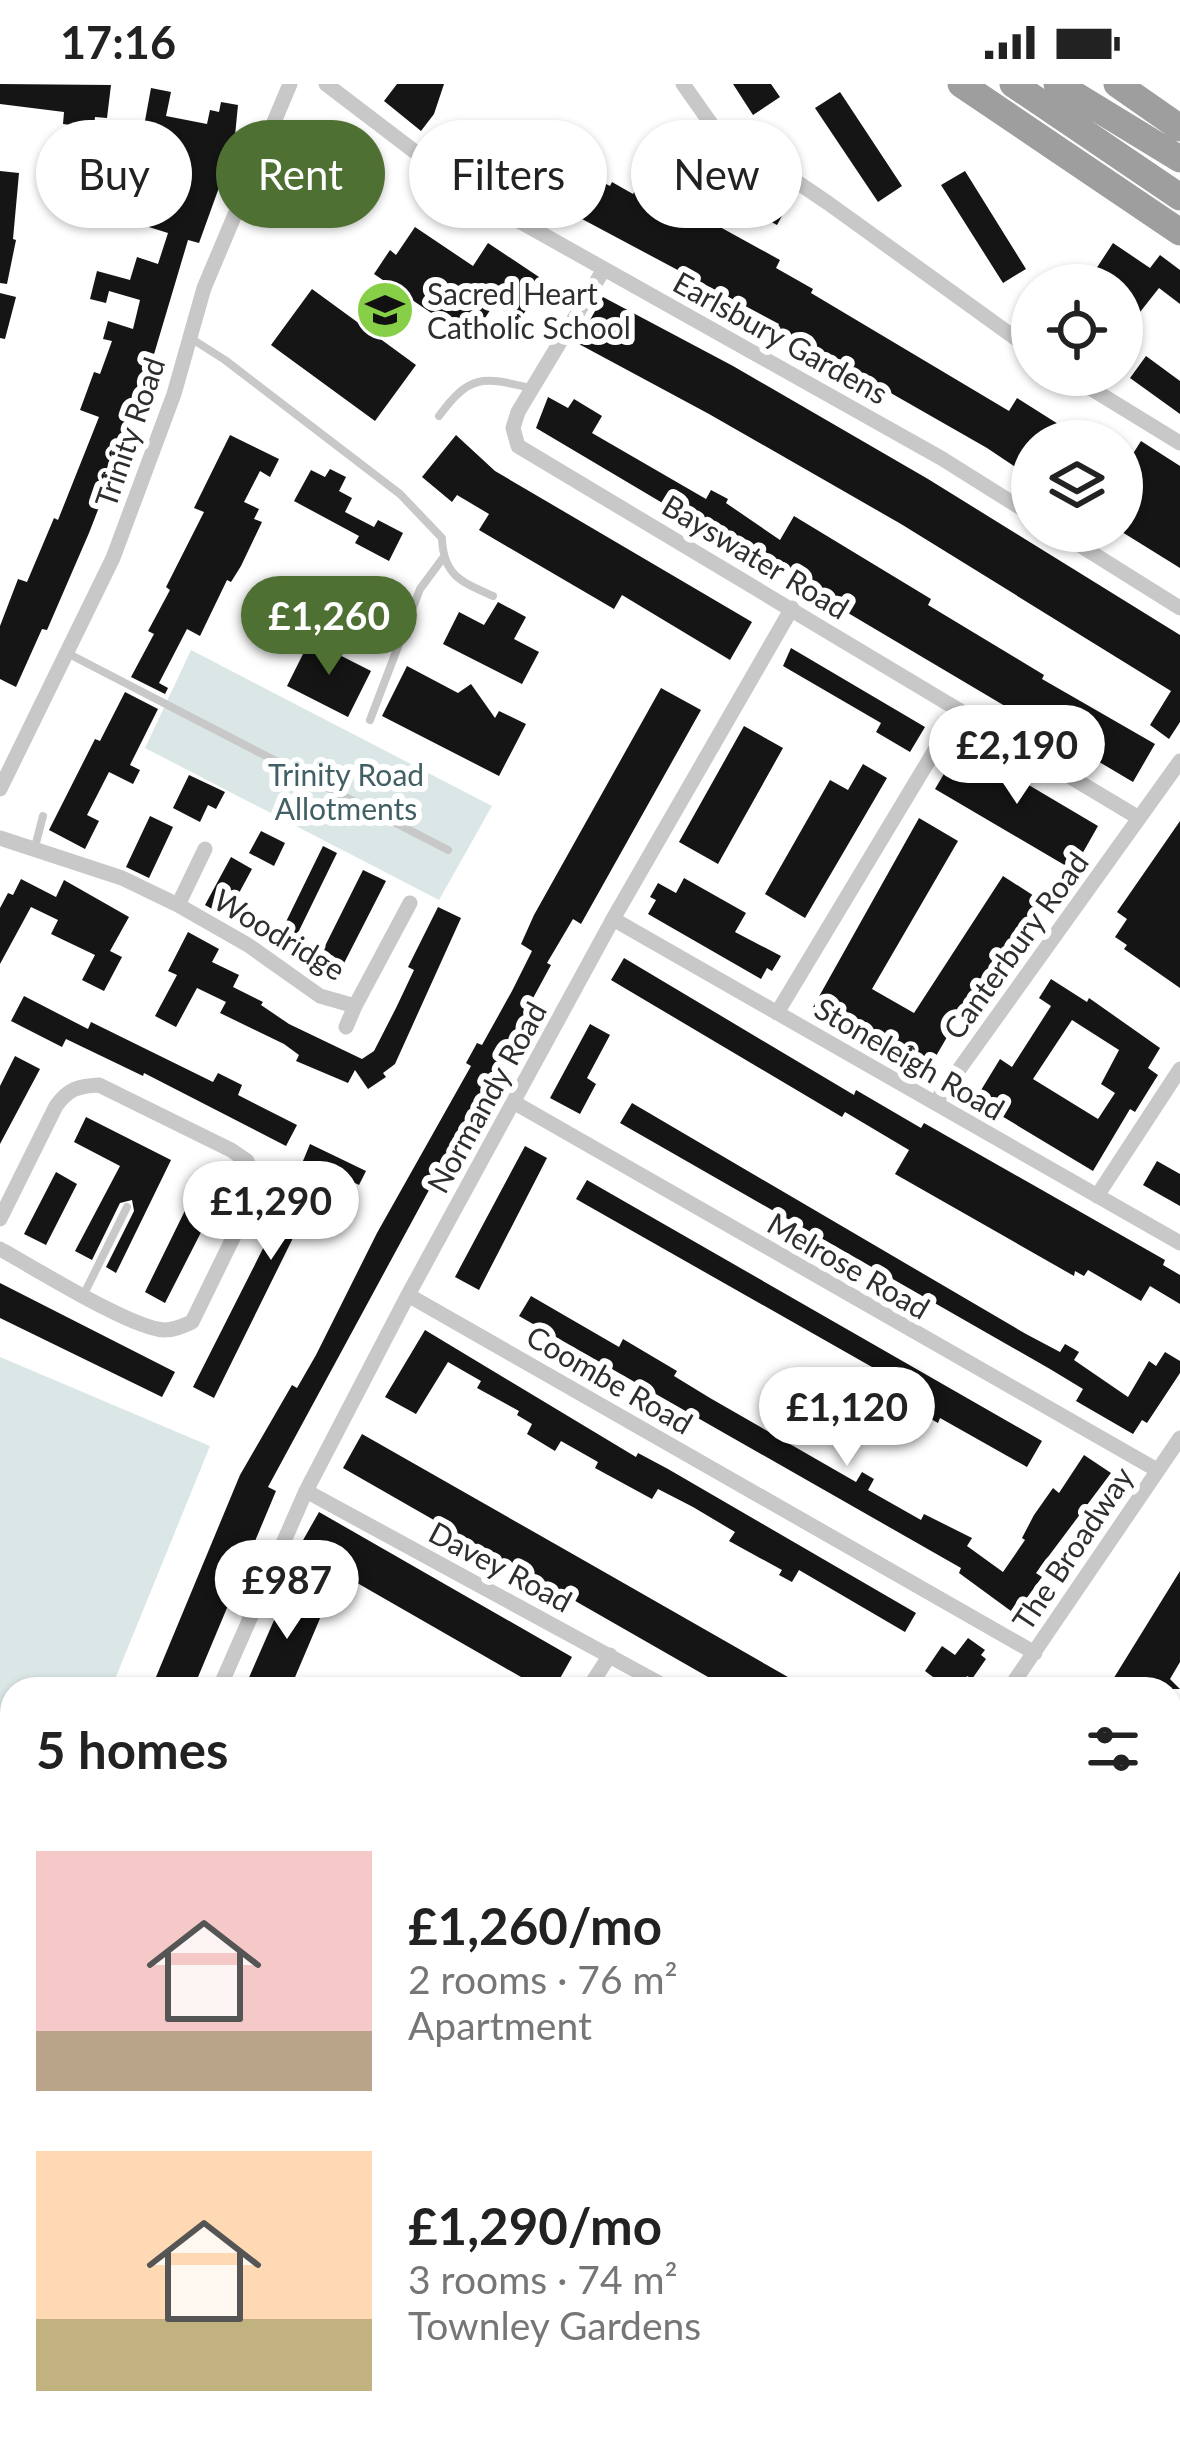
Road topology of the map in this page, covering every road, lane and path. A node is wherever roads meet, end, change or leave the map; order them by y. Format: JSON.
{"nodes":[{"id":1,"x":290,"y":84,"type":"edge"},
{"id":2,"x":326,"y":84,"type":"edge"},
{"id":3,"x":683,"y":84,"type":"edge"},
{"id":4,"x":962,"y":84,"type":"edge"},
{"id":5,"x":1013,"y":84,"type":"edge"},
{"id":6,"x":1057,"y":84,"type":"edge"},
{"id":7,"x":1118,"y":84,"type":"edge"},
{"id":8,"x":1180,"y":128,"type":"edge"},
{"id":9,"x":1180,"y":159,"type":"edge"},
{"id":10,"x":1180,"y":197,"type":"edge"},
{"id":11,"x":1180,"y":232,"type":"edge"},
{"id":12,"x":604,"y":268,"type":"junction"},
{"id":13,"x":1011,"y":335,"type":"edge"},
{"id":14,"x":190,"y":338,"type":"junction"},
{"id":15,"x":532,"y":389,"type":"junction"},
{"id":16,"x":1103,"y":396,"type":"edge"},
{"id":17,"x":440,"y":416,"type":"dead end"},
{"id":18,"x":1180,"y":443,"type":"edge"},
{"id":19,"x":1011,"y":502,"type":"edge"},
{"id":20,"x":1091,"y":552,"type":"edge"},
{"id":21,"x":443,"y":558,"type":"junction"},
{"id":22,"x":493,"y":596,"type":"dead end"},
{"id":23,"x":793,"y":608,"type":"junction"},
{"id":24,"x":1180,"y":608,"type":"edge"},
{"id":25,"x":69,"y":654,"type":"junction"},
{"id":26,"x":959,"y":710,"type":"junction"},
{"id":27,"x":370,"y":720,"type":"dead end"},
{"id":28,"x":1180,"y":761,"type":"edge"},
{"id":29,"x":0,"y":789,"type":"edge"},
{"id":30,"x":43,"y":816,"type":"dead end"},
{"id":31,"x":1139,"y":818,"type":"junction"},
{"id":32,"x":0,"y":838,"type":"edge"},
{"id":33,"x":34,"y":848,"type":"junction"},
{"id":34,"x":206,"y":849,"type":"dead end"},
{"id":35,"x":448,"y":850,"type":"dead end"},
{"id":36,"x":410,"y":903,"type":"dead end"},
{"id":37,"x":178,"y":905,"type":"junction"},
{"id":38,"x":613,"y":919,"type":"junction"},
{"id":39,"x":355,"y":1006,"type":"junction"},
{"id":40,"x":777,"y":1013,"type":"junction"},
{"id":41,"x":346,"y":1027,"type":"dead end"},
{"id":42,"x":1180,"y":1069,"type":"edge"},
{"id":43,"x":935,"y":1102,"type":"junction"},
{"id":44,"x":515,"y":1103,"type":"junction"},
{"id":45,"x":1097,"y":1196,"type":"junction"},
{"id":46,"x":127,"y":1207,"type":"dead end"},
{"id":47,"x":0,"y":1219,"type":"edge"},
{"id":48,"x":1180,"y":1243,"type":"edge"},
{"id":49,"x":0,"y":1249,"type":"edge"},
{"id":50,"x":84,"y":1294,"type":"junction"},
{"id":51,"x":408,"y":1294,"type":"junction"},
{"id":52,"x":1180,"y":1438,"type":"edge"},
{"id":53,"x":1157,"y":1470,"type":"junction"},
{"id":54,"x":305,"y":1491,"type":"junction"},
{"id":55,"x":1035,"y":1652,"type":"junction"},
{"id":56,"x":610,"y":1654,"type":"junction"},
{"id":57,"x":224,"y":1677,"type":"edge"},
{"id":58,"x":596,"y":1677,"type":"edge"},
{"id":59,"x":649,"y":1677,"type":"edge"},
{"id":60,"x":1017,"y":1677,"type":"edge"}],
"edges":[{"from":1,"to":14,"type":"street","name":"Trinity Road"},
{"from":2,"to":12,"type":"street","name":"Earlsbury Gardens"},
{"from":3,"to":13,"type":"street"},
{"from":4,"to":11,"type":"highway"},
{"from":5,"to":10,"type":"highway"},
{"from":6,"to":9,"type":"highway"},
{"from":7,"to":8,"type":"highway"},
{"from":12,"to":15,"type":"street","name":"Bayswater Road"},
{"from":12,"to":19,"type":"street","name":"Earlsbury Gardens"},
{"from":14,"to":21,"type":"lane"},
{"from":14,"to":25,"type":"street","name":"Trinity Road"},
{"from":15,"to":17,"type":"lane"},
{"from":15,"to":23,"type":"street","name":"Bayswater Road"},
{"from":16,"to":18,"type":"street"},
{"from":20,"to":24,"type":"street"},
{"from":21,"to":22,"type":"lane"},
{"from":21,"to":27,"type":"lane"},
{"from":23,"to":26,"type":"street","name":"Bayswater Road"},
{"from":23,"to":38,"type":"street","name":"Normandy Road"},
{"from":25,"to":29,"type":"street","name":"Trinity Road"},
{"from":25,"to":35,"type":"lane"},
{"from":26,"to":31,"type":"street","name":"Bayswater Road"},
{"from":26,"to":40,"type":"street"},
{"from":28,"to":31,"type":"street","name":"Canterbury Road"},
{"from":30,"to":33,"type":"lane"},
{"from":31,"to":43,"type":"street","name":"Canterbury Road"},
{"from":32,"to":33,"type":"street","name":"Woodridge"},
{"from":33,"to":37,"type":"street","name":"Woodridge"},
{"from":34,"to":37,"type":"street","name":"Woodridge"},
{"from":36,"to":39,"type":"street","name":"Woodridge"},
{"from":37,"to":39,"type":"street","name":"Woodridge"},
{"from":38,"to":40,"type":"street","name":"Stoneleigh Road"},
{"from":38,"to":44,"type":"street","name":"Normandy Road"},
{"from":39,"to":41,"type":"street","name":"Woodridge"},
{"from":40,"to":43,"type":"street","name":"Stoneleigh Road"},
{"from":42,"to":45,"type":"street"},
{"from":43,"to":45,"type":"street","name":"Stoneleigh Road"},
{"from":44,"to":51,"type":"street","name":"Normandy Road"},
{"from":44,"to":53,"type":"street","name":"Melrose Road"},
{"from":45,"to":48,"type":"street","name":"Stoneleigh Road"},
{"from":46,"to":50,"type":"lane"},
{"from":47,"to":50,"type":"street"},
{"from":49,"to":50,"type":"street"},
{"from":51,"to":54,"type":"street","name":"Normandy Road"},
{"from":51,"to":55,"type":"street","name":"Coombe Road"},
{"from":52,"to":53,"type":"street","name":"The Broadway"},
{"from":53,"to":55,"type":"street","name":"The Broadway"},
{"from":54,"to":56,"type":"street","name":"Davey Road"},
{"from":54,"to":57,"type":"street","name":"Normandy Road"},
{"from":55,"to":60,"type":"street","name":"The Broadway"},
{"from":56,"to":58,"type":"street"},
{"from":56,"to":59,"type":"street","name":"Davey Road"}]}
